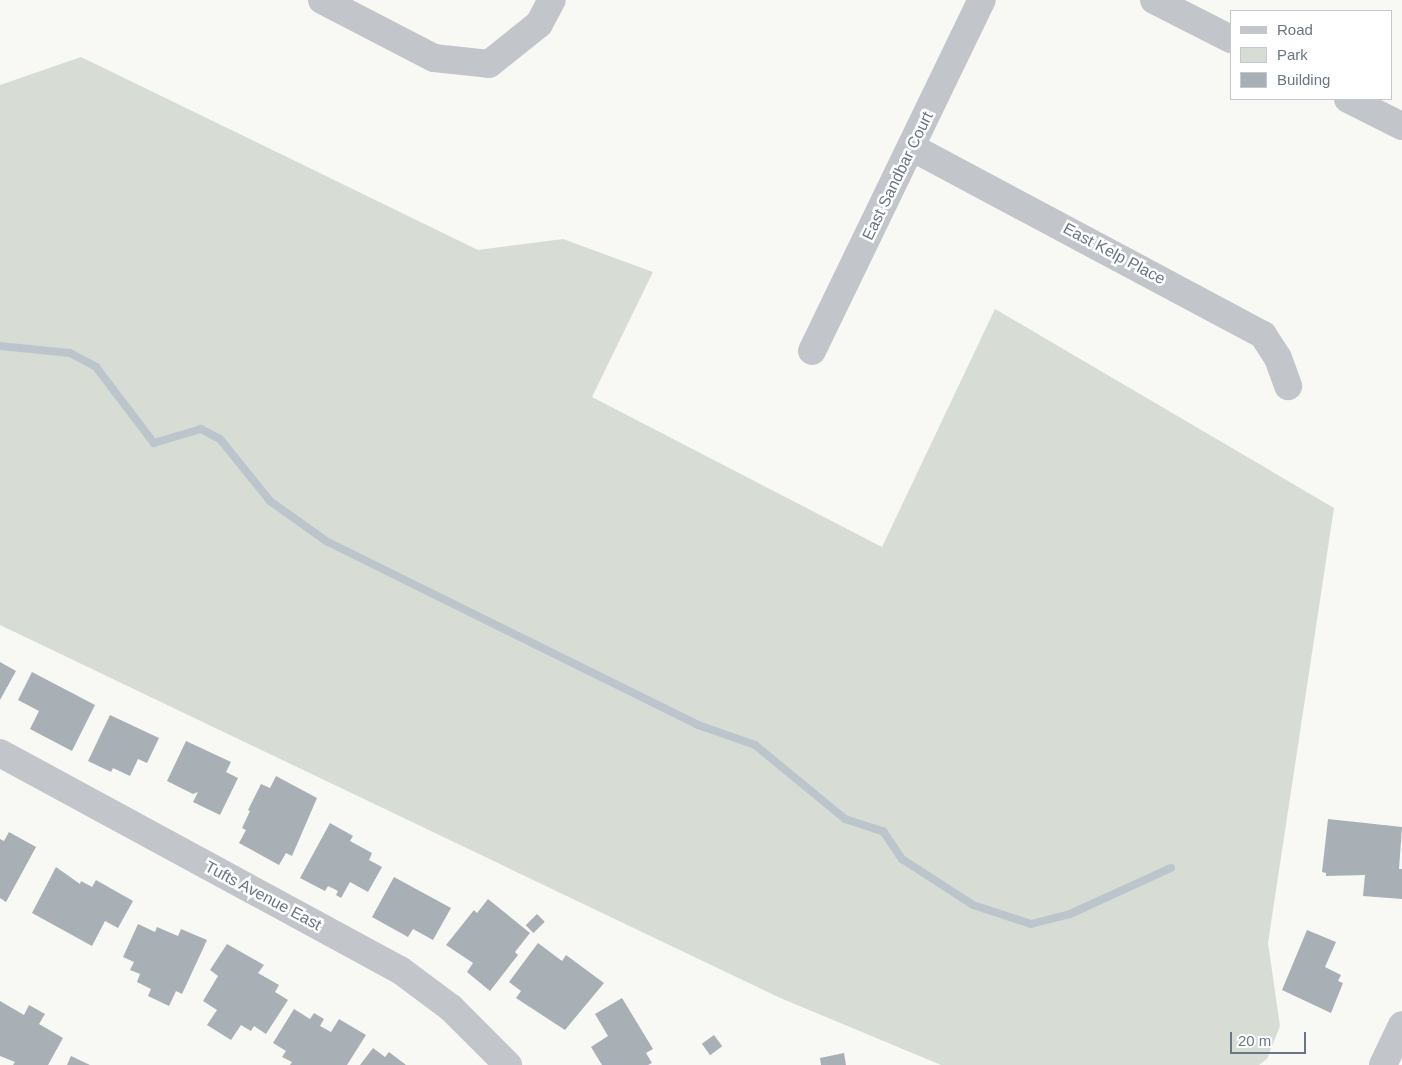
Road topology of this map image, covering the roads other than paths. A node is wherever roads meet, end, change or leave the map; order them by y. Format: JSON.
{"nodes":[{"id":1,"x":322,"y":0,"type":"edge"},
{"id":2,"x":552,"y":0,"type":"edge"},
{"id":3,"x":982,"y":0,"type":"edge"},
{"id":4,"x":1154,"y":0,"type":"edge"},
{"id":5,"x":1230,"y":38,"type":"edge"},
{"id":6,"x":1350,"y":100,"type":"edge"},
{"id":7,"x":1402,"y":126,"type":"edge"},
{"id":8,"x":913,"y":148,"type":"junction"},
{"id":9,"x":812,"y":351,"type":"dead end"},
{"id":10,"x":1288,"y":386,"type":"dead end"},
{"id":11,"x":0,"y":753,"type":"edge"},
{"id":12,"x":1402,"y":1025,"type":"edge"},
{"id":13,"x":508,"y":1065,"type":"edge"},
{"id":14,"x":1383,"y":1065,"type":"edge"}],
"edges":[{"from":1,"to":2,"type":"street"},
{"from":3,"to":8,"type":"street","name":"East Sandbar Court"},
{"from":4,"to":5,"type":"street"},
{"from":6,"to":7,"type":"street"},
{"from":8,"to":9,"type":"street","name":"East Sandbar Court"},
{"from":8,"to":10,"type":"street","name":"East Kelp Place"},
{"from":11,"to":13,"type":"street","name":"Tufts Avenue East"},
{"from":12,"to":14,"type":"street"}]}
